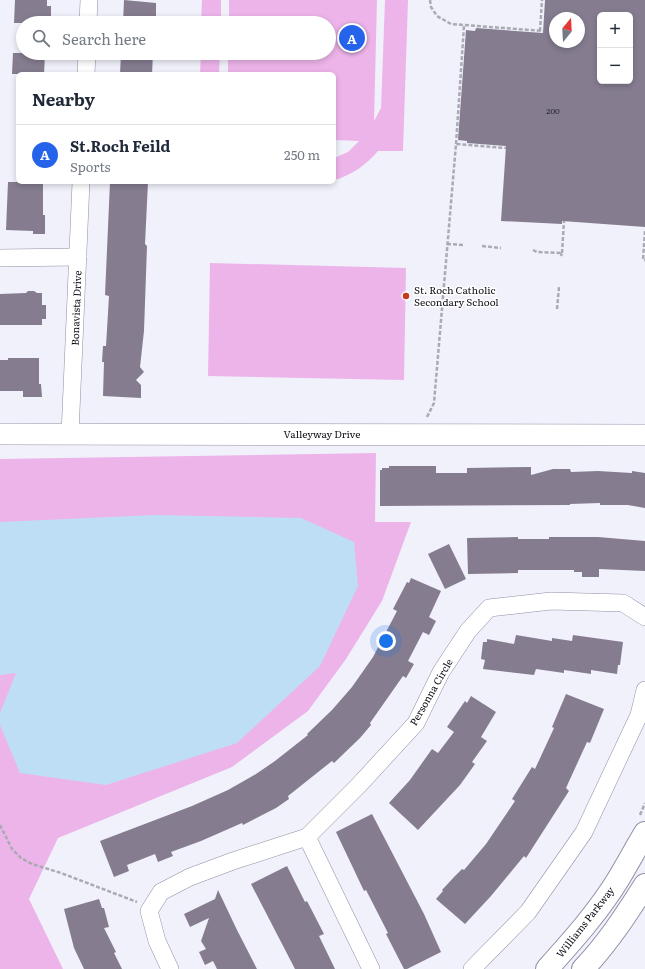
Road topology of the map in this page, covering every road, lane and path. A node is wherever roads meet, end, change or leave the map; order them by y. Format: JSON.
{"nodes":[{"id":1,"x":89,"y":0,"type":"edge"},
{"id":2,"x":430,"y":0,"type":"edge"},
{"id":3,"x":542,"y":0,"type":"edge"},
{"id":4,"x":88,"y":16,"type":"edge"},
{"id":5,"x":464,"y":26,"type":"junction"},
{"id":6,"x":86,"y":60,"type":"edge"},
{"id":7,"x":86,"y":72,"type":"edge"},
{"id":8,"x":456,"y":144,"type":"junction"},
{"id":9,"x":506,"y":148,"type":"dead end"},
{"id":10,"x":81,"y":184,"type":"edge"},
{"id":11,"x":564,"y":221,"type":"dead end"},
{"id":12,"x":645,"y":231,"type":"edge"},
{"id":13,"x":447,"y":244,"type":"junction"},
{"id":14,"x":464,"y":245,"type":"dead end"},
{"id":15,"x":482,"y":246,"type":"dead end"},
{"id":16,"x":501,"y":248,"type":"dead end"},
{"id":17,"x":533,"y":250,"type":"dead end"},
{"id":18,"x":78,"y":257,"type":"junction"},
{"id":19,"x":0,"y":258,"type":"edge"},
{"id":20,"x":645,"y":260,"type":"edge"},
{"id":21,"x":559,"y":287,"type":"dead end"},
{"id":22,"x":558,"y":309,"type":"dead end"},
{"id":23,"x":0,"y":434,"type":"edge"},
{"id":24,"x":70,"y":434,"type":"junction"},
{"id":25,"x":417,"y":434,"type":"junction"},
{"id":26,"x":645,"y":434,"type":"edge"},
{"id":27,"x":645,"y":617,"type":"edge"},
{"id":28,"x":645,"y":690,"type":"edge"},
{"id":29,"x":0,"y":825,"type":"edge"},
{"id":30,"x":645,"y":833,"type":"edge"},
{"id":31,"x":307,"y":837,"type":"junction"},
{"id":32,"x":645,"y":885,"type":"edge"},
{"id":33,"x":154,"y":903,"type":"junction"},
{"id":34,"x":170,"y":969,"type":"edge"},
{"id":35,"x":371,"y":969,"type":"edge"},
{"id":36,"x":472,"y":969,"type":"edge"},
{"id":37,"x":547,"y":969,"type":"edge"},
{"id":38,"x":583,"y":969,"type":"edge"}],
"edges":[{"from":1,"to":4,"type":"street"},
{"from":2,"to":5,"type":"path"},
{"from":3,"to":5,"type":"path"},
{"from":5,"to":8,"type":"path"},
{"from":6,"to":7,"type":"street"},
{"from":8,"to":9,"type":"path"},
{"from":8,"to":13,"type":"path"},
{"from":10,"to":18,"type":"street","name":"Bonavista Drive"},
{"from":11,"to":17,"type":"path"},
{"from":12,"to":20,"type":"path"},
{"from":13,"to":14,"type":"path"},
{"from":13,"to":25,"type":"path"},
{"from":15,"to":16,"type":"path"},
{"from":18,"to":19,"type":"street"},
{"from":18,"to":24,"type":"street","name":"Bonavista Drive"},
{"from":21,"to":22,"type":"path"},
{"from":23,"to":24,"type":"street","name":"Valleyway Drive"},
{"from":24,"to":25,"type":"street","name":"Valleyway Drive"},
{"from":25,"to":26,"type":"street","name":"Valleyway Drive"},
{"from":27,"to":31,"type":"street","name":"Personna Circle"},
{"from":28,"to":36,"type":"street"},
{"from":29,"to":33,"type":"path"},
{"from":30,"to":37,"type":"main road","name":"Williams Parkway"},
{"from":31,"to":33,"type":"street","name":"Personna Circle"},
{"from":31,"to":35,"type":"street"},
{"from":32,"to":38,"type":"main road"},
{"from":33,"to":34,"type":"street"}]}
